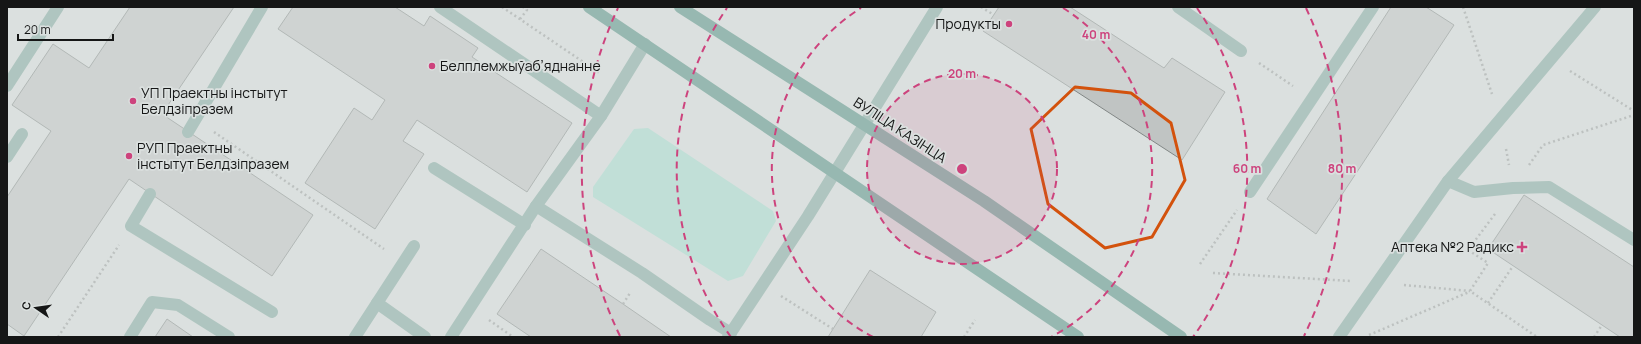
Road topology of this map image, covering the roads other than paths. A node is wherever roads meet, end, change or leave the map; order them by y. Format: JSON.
{"nodes":[{"id":1,"x":58,"y":7,"type":"edge"},
{"id":2,"x":262,"y":7,"type":"edge"},
{"id":3,"x":440,"y":7,"type":"edge"},
{"id":4,"x":589,"y":7,"type":"edge"},
{"id":5,"x":680,"y":7,"type":"edge"},
{"id":6,"x":937,"y":7,"type":"edge"},
{"id":7,"x":1178,"y":7,"type":"edge"},
{"id":8,"x":1373,"y":7,"type":"edge"},
{"id":9,"x":1595,"y":7,"type":"edge"},
{"id":10,"x":645,"y":44,"type":"junction"},
{"id":11,"x":1241,"y":51,"type":"road end"},
{"id":12,"x":7,"y":86,"type":"edge"},
{"id":13,"x":601,"y":116,"type":"junction"},
{"id":14,"x":864,"y":124,"type":"junction"},
{"id":15,"x":188,"y":132,"type":"dead end"},
{"id":16,"x":22,"y":134,"type":"dead end"},
{"id":17,"x":7,"y":157,"type":"edge"},
{"id":18,"x":434,"y":168,"type":"dead end"},
{"id":19,"x":835,"y":172,"type":"junction"},
{"id":20,"x":1448,"y":182,"type":"junction"},
{"id":21,"x":1250,"y":192,"type":"dead end"},
{"id":22,"x":150,"y":194,"type":"dead end"},
{"id":23,"x":536,"y":206,"type":"junction"},
{"id":24,"x":525,"y":225,"type":"junction"},
{"id":25,"x":1634,"y":240,"type":"edge"},
{"id":26,"x":414,"y":246,"type":"dead end"},
{"id":27,"x":377,"y":303,"type":"junction"},
{"id":28,"x":272,"y":312,"type":"dead end"},
{"id":29,"x":730,"y":335,"type":"edge"},
{"id":30,"x":130,"y":337,"type":"edge"},
{"id":31,"x":229,"y":337,"type":"edge"},
{"id":32,"x":355,"y":337,"type":"edge"},
{"id":33,"x":425,"y":337,"type":"edge"},
{"id":34,"x":451,"y":337,"type":"edge"},
{"id":35,"x":1078,"y":337,"type":"edge"},
{"id":36,"x":1180,"y":337,"type":"edge"},
{"id":37,"x":1339,"y":337,"type":"edge"}],
"edges":[{"from":1,"to":12,"type":"lane"},
{"from":2,"to":15,"type":"lane"},
{"from":3,"to":13,"type":"lane"},
{"from":4,"to":10,"type":"main road"},
{"from":5,"to":14,"type":"main road","name":"ВУЛІЦА КАЗІНЦА"},
{"from":6,"to":14,"type":"lane"},
{"from":7,"to":11,"type":"lane"},
{"from":8,"to":21,"type":"lane"},
{"from":9,"to":20,"type":"lane"},
{"from":10,"to":13,"type":"lane"},
{"from":10,"to":19,"type":"main road"},
{"from":13,"to":23,"type":"lane"},
{"from":14,"to":19,"type":"lane"},
{"from":14,"to":36,"type":"main road","name":"ВУЛІЦА КАЗІНЦА"},
{"from":16,"to":17,"type":"lane"},
{"from":18,"to":24,"type":"lane"},
{"from":19,"to":29,"type":"lane"},
{"from":19,"to":35,"type":"main road"},
{"from":20,"to":25,"type":"lane"},
{"from":20,"to":37,"type":"lane"},
{"from":22,"to":28,"type":"lane"},
{"from":23,"to":24,"type":"lane"},
{"from":23,"to":29,"type":"lane"},
{"from":24,"to":34,"type":"lane"},
{"from":26,"to":27,"type":"lane"},
{"from":27,"to":32,"type":"lane"},
{"from":27,"to":33,"type":"lane"},
{"from":30,"to":31,"type":"lane"}]}
